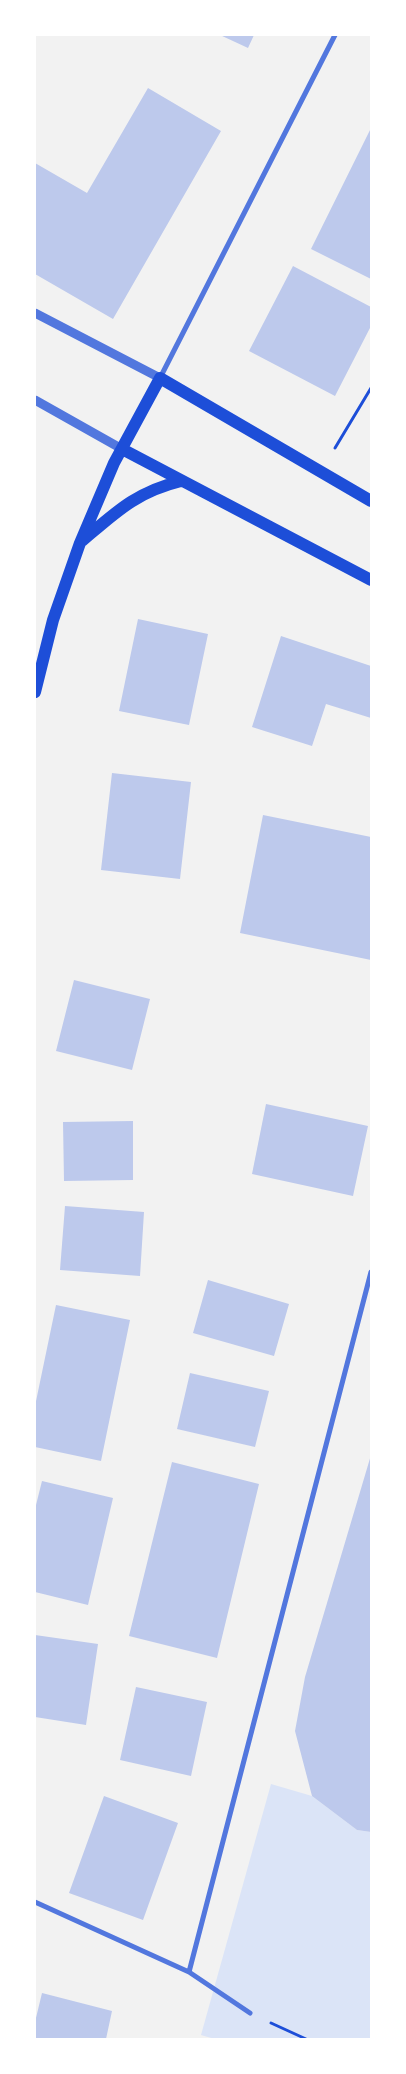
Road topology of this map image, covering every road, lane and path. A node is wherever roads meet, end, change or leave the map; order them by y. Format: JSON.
{"nodes":[{"id":1,"x":335,"y":35,"type":"edge"},
{"id":2,"x":35,"y":313,"type":"edge"},
{"id":3,"x":160,"y":378,"type":"junction"},
{"id":4,"x":371,"y":388,"type":"edge"},
{"id":5,"x":35,"y":400,"type":"edge"},
{"id":6,"x":122,"y":449,"type":"junction"},
{"id":7,"x":320,"y":472,"type":"junction"},
{"id":8,"x":181,"y":481,"type":"junction"},
{"id":9,"x":371,"y":502,"type":"edge"},
{"id":10,"x":80,"y":543,"type":"junction"},
{"id":11,"x":371,"y":580,"type":"edge"},
{"id":12,"x":35,"y":692,"type":"edge"},
{"id":13,"x":371,"y":1272,"type":"edge"},
{"id":14,"x":35,"y":1902,"type":"edge"},
{"id":15,"x":189,"y":1972,"type":"junction"},
{"id":16,"x":250,"y":2013,"type":"joint"},
{"id":17,"x":306,"y":2039,"type":"edge"}],
"edges":[{"from":1,"to":3,"type":"street"},
{"from":2,"to":3,"type":"street"},
{"from":3,"to":6,"type":"main road"},
{"from":3,"to":7,"type":"main road"},
{"from":4,"to":7,"type":"path"},
{"from":5,"to":6,"type":"street"},
{"from":6,"to":8,"type":"main road"},
{"from":6,"to":10,"type":"main road"},
{"from":7,"to":9,"type":"main road"},
{"from":8,"to":10,"type":"main road"},
{"from":8,"to":11,"type":"main road"},
{"from":10,"to":12,"type":"main road"},
{"from":13,"to":15,"type":"street"},
{"from":14,"to":15,"type":"street"},
{"from":15,"to":16,"type":"street"},
{"from":16,"to":17,"type":"path"}]}
